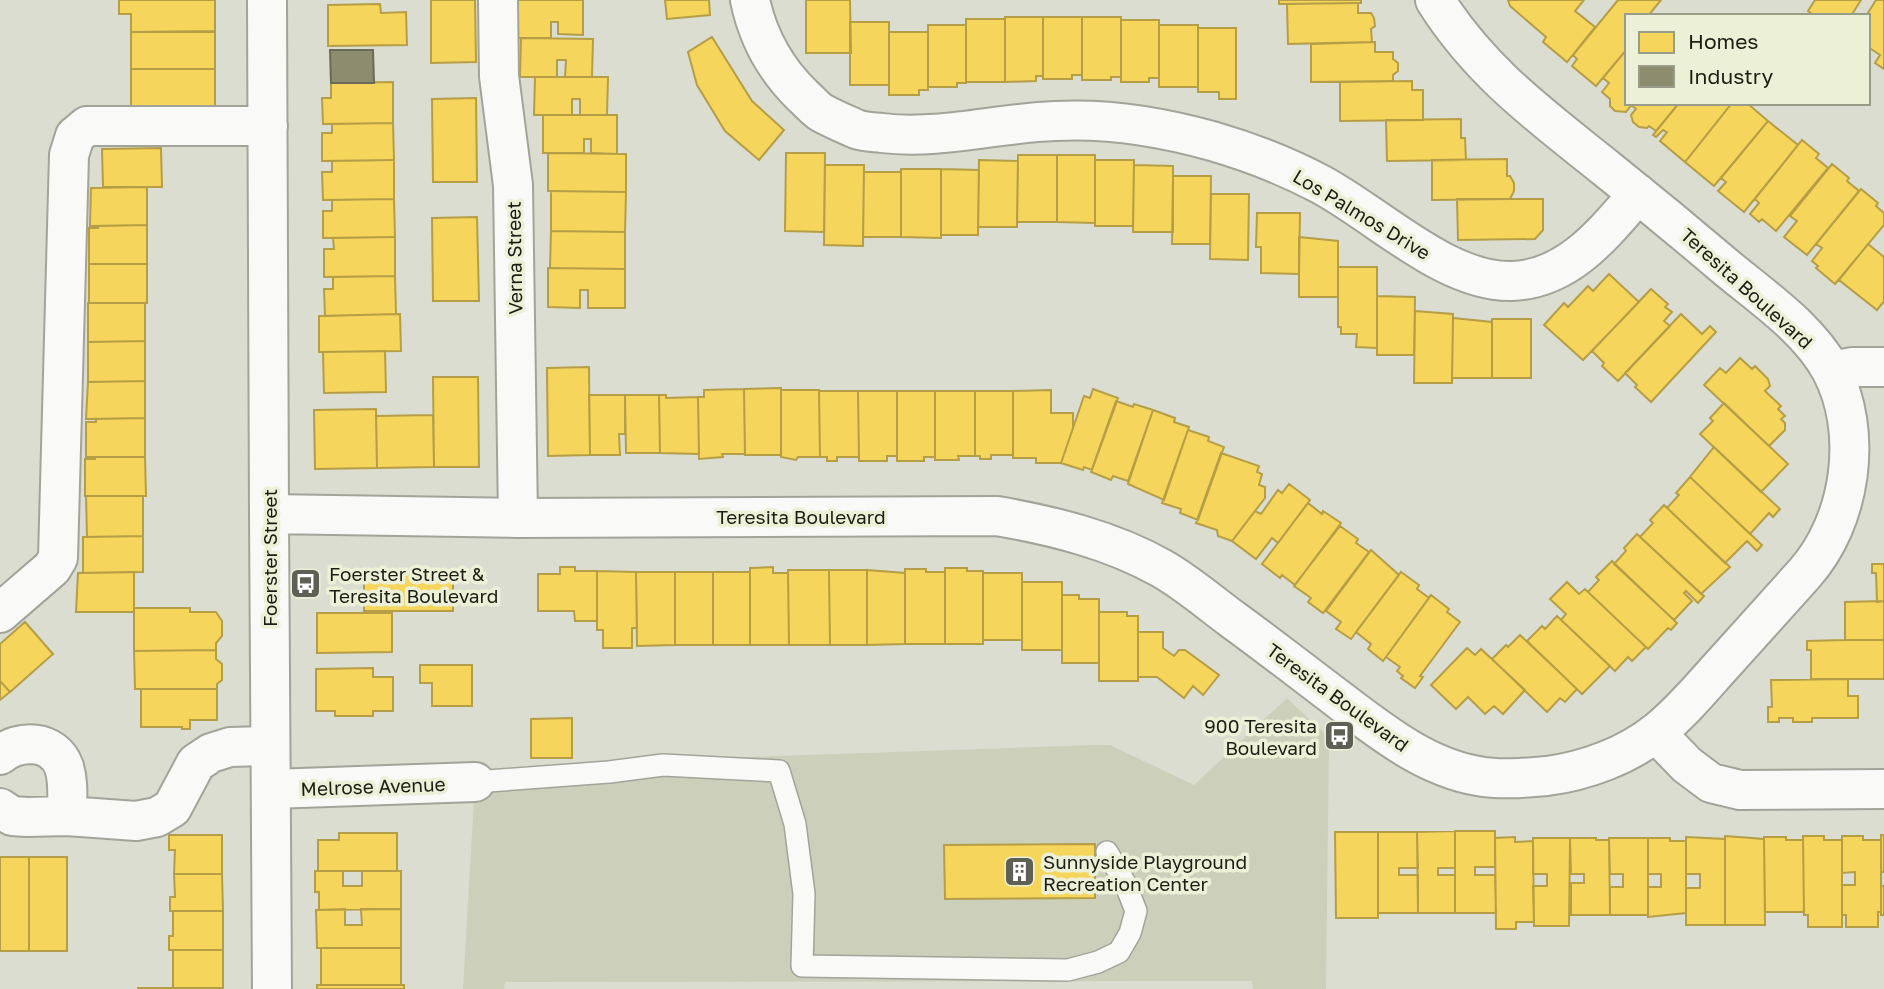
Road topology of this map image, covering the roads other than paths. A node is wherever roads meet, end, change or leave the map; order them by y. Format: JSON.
{"nodes":[{"id":1,"x":267,"y":0,"type":"edge"},
{"id":2,"x":498,"y":0,"type":"edge"},
{"id":3,"x":750,"y":0,"type":"edge"},
{"id":4,"x":1435,"y":0,"type":"edge"},
{"id":5,"x":268,"y":126,"type":"junction"},
{"id":6,"x":1638,"y":194,"type":"junction"},
{"id":7,"x":1884,"y":367,"type":"edge"},
{"id":8,"x":1832,"y":371,"type":"junction"},
{"id":9,"x":269,"y":514,"type":"junction"},
{"id":10,"x":517,"y":518,"type":"junction"},
{"id":11,"x":0,"y":612,"type":"edge"},
{"id":12,"x":1656,"y":733,"type":"junction"},
{"id":13,"x":270,"y":746,"type":"junction"},
{"id":14,"x":0,"y":755,"type":"edge"},
{"id":15,"x":475,"y":782,"type":"joint"},
{"id":16,"x":271,"y":789,"type":"junction"},
{"id":17,"x":1884,"y":789,"type":"edge"},
{"id":18,"x":0,"y":808,"type":"edge"},
{"id":19,"x":67,"y":816,"type":"junction"},
{"id":20,"x":1107,"y":852,"type":"dead end"},
{"id":21,"x":272,"y":989,"type":"edge"}],
"edges":[{"from":1,"to":5,"type":"street","name":"Foerster Street"},
{"from":2,"to":10,"type":"street","name":"Verna Street"},
{"from":3,"to":6,"type":"street","name":"Los Palmos Drive"},
{"from":4,"to":6,"type":"street","name":"Teresita Boulevard"},
{"from":5,"to":9,"type":"street","name":"Foerster Street"},
{"from":5,"to":11,"type":"street"},
{"from":6,"to":8,"type":"street","name":"Teresita Boulevard"},
{"from":7,"to":8,"type":"street"},
{"from":8,"to":12,"type":"street","name":"Teresita Boulevard"},
{"from":9,"to":10,"type":"street","name":"Teresita Boulevard"},
{"from":9,"to":13,"type":"street","name":"Foerster Street"},
{"from":10,"to":12,"type":"street","name":"Teresita Boulevard"},
{"from":12,"to":17,"type":"street"},
{"from":13,"to":16,"type":"street","name":"Foerster Street"},
{"from":13,"to":19,"type":"street"},
{"from":14,"to":19,"type":"street"},
{"from":15,"to":16,"type":"street","name":"Melrose Avenue"},
{"from":15,"to":20,"type":"lane"},
{"from":16,"to":21,"type":"street","name":"Foerster Street"},
{"from":18,"to":19,"type":"street"}]}
